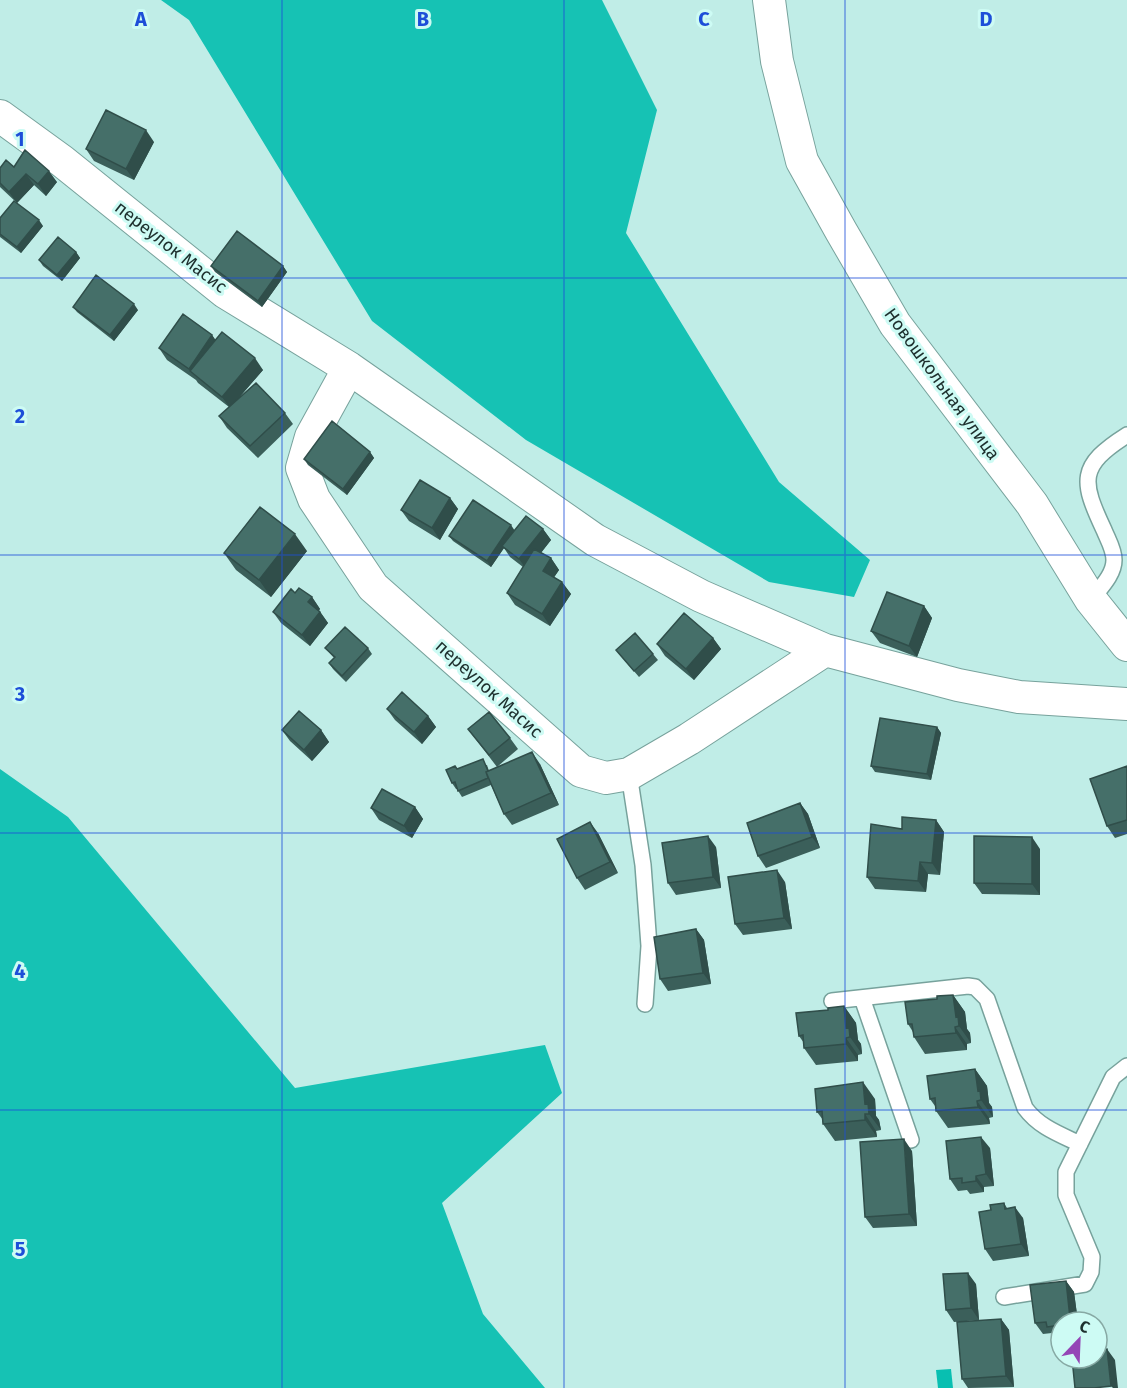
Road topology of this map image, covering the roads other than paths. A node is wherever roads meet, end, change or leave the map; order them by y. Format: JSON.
{"nodes":[{"id":1,"x":769,"y":0,"type":"edge"},
{"id":2,"x":0,"y":116,"type":"edge"},
{"id":3,"x":349,"y":368,"type":"junction"},
{"id":4,"x":1127,"y":435,"type":"edge"},
{"id":5,"x":1091,"y":600,"type":"junction"},
{"id":6,"x":1127,"y":645,"type":"edge"},
{"id":7,"x":825,"y":650,"type":"junction"},
{"id":8,"x":1127,"y":704,"type":"edge"},
{"id":9,"x":629,"y":774,"type":"junction"},
{"id":10,"x":862,"y":998,"type":"junction"},
{"id":11,"x":832,"y":1001,"type":"dead end"},
{"id":12,"x":645,"y":1004,"type":"dead end"},
{"id":13,"x":1127,"y":1066,"type":"edge"},
{"id":14,"x":911,"y":1140,"type":"dead end"},
{"id":15,"x":1080,"y":1144,"type":"junction"},
{"id":16,"x":1004,"y":1297,"type":"dead end"}],
"edges":[{"from":1,"to":5,"type":"street","name":"Новошкольная улица"},
{"from":2,"to":3,"type":"street","name":"переулок Масис"},
{"from":3,"to":7,"type":"street","name":"переулок Масис"},
{"from":3,"to":9,"type":"street","name":"переулок Масис"},
{"from":4,"to":5,"type":"lane"},
{"from":5,"to":6,"type":"street","name":"Новошкольная улица"},
{"from":7,"to":8,"type":"street","name":"переулок Масис"},
{"from":7,"to":9,"type":"street","name":"переулок Масис"},
{"from":9,"to":12,"type":"lane"},
{"from":10,"to":11,"type":"lane"},
{"from":10,"to":14,"type":"lane"},
{"from":10,"to":15,"type":"lane"},
{"from":13,"to":15,"type":"lane"},
{"from":15,"to":16,"type":"lane"}]}
